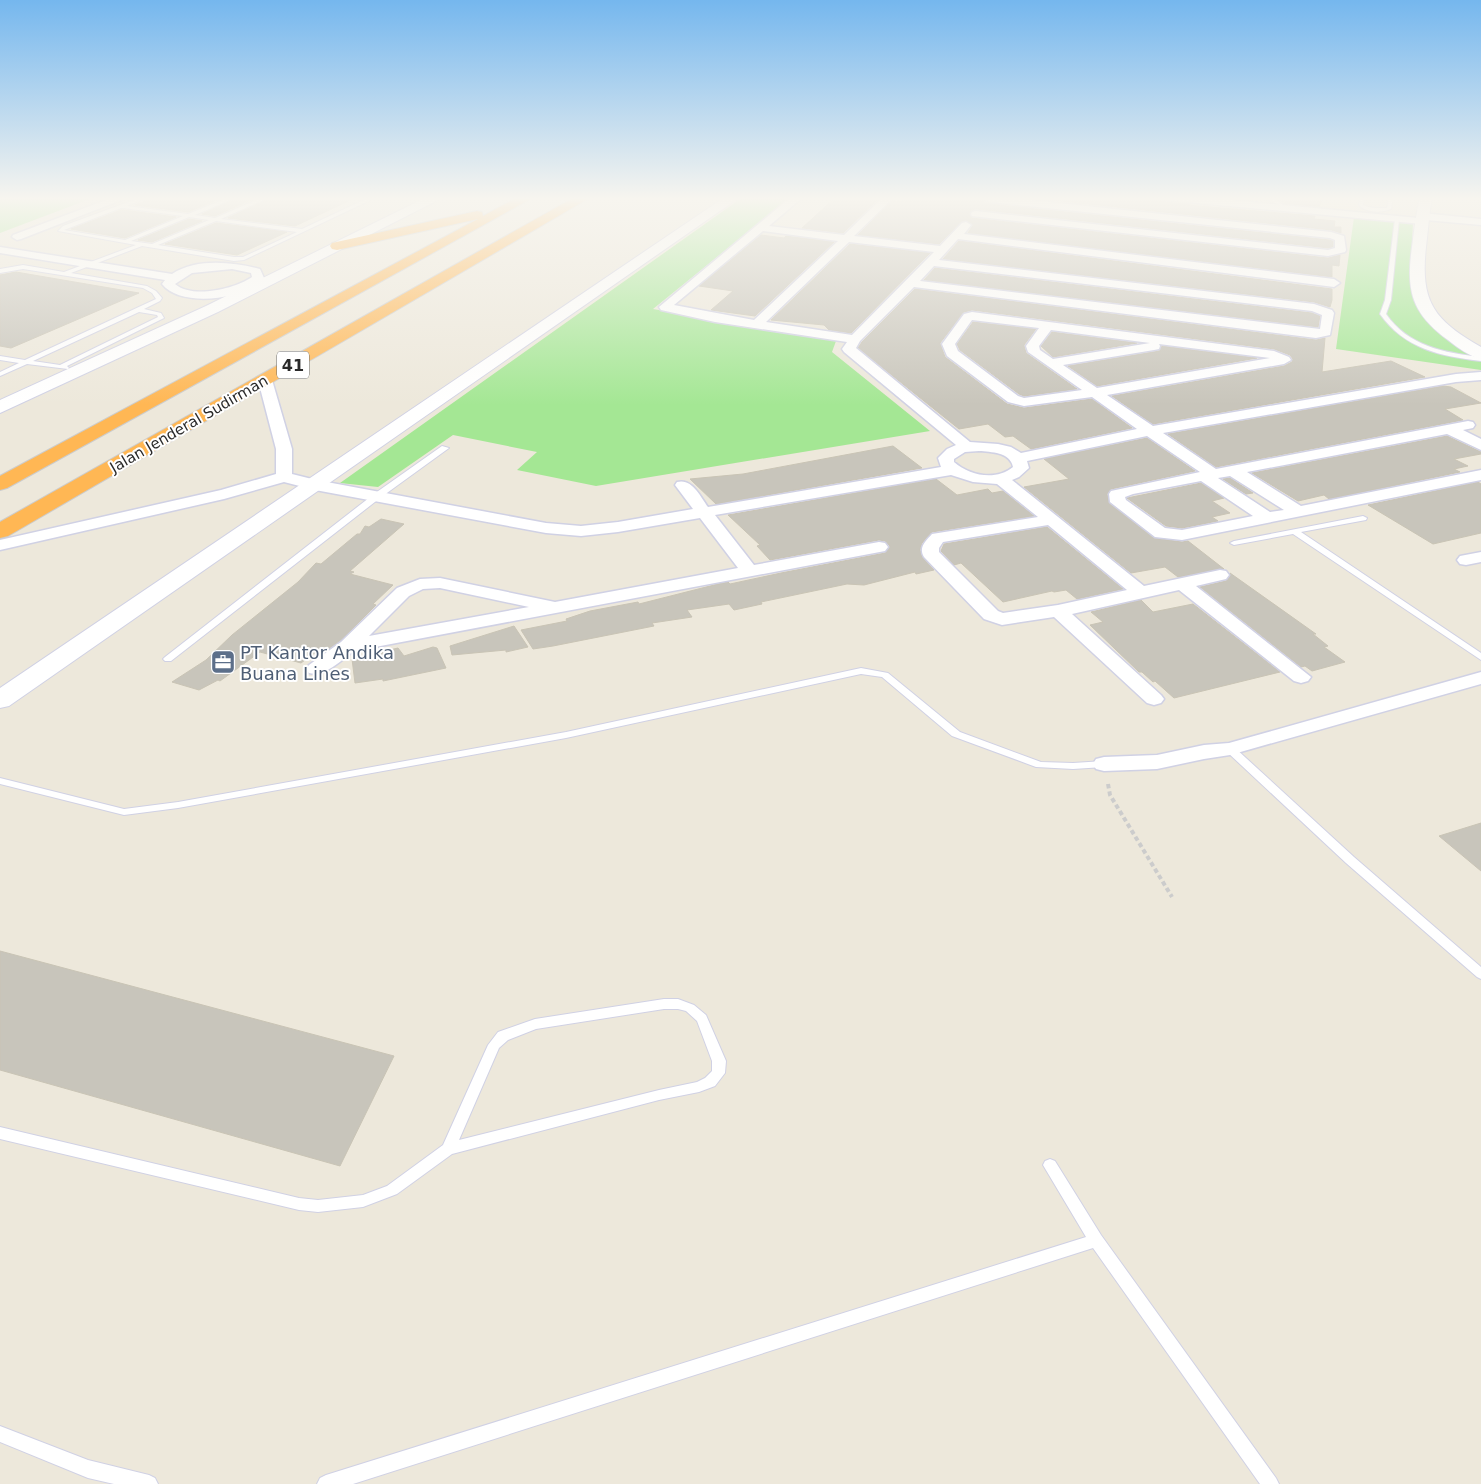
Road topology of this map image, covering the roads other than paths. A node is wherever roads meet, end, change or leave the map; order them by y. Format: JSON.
{"nodes":[{"id":1,"x":84,"y":266,"type":"edge"},
{"id":2,"x":95,"y":266,"type":"edge"},
{"id":3,"x":160,"y":266,"type":"edge"},
{"id":4,"x":230,"y":266,"type":"edge"},
{"id":5,"x":233,"y":266,"type":"edge"},
{"id":6,"x":299,"y":266,"type":"edge"},
{"id":7,"x":400,"y":266,"type":"edge"},
{"id":8,"x":464,"y":266,"type":"edge"},
{"id":9,"x":633,"y":266,"type":"edge"},
{"id":10,"x":714,"y":266,"type":"edge"},
{"id":11,"x":818,"y":266,"type":"edge"},
{"id":12,"x":927,"y":266,"type":"edge"},
{"id":13,"x":966,"y":266,"type":"edge"},
{"id":14,"x":1144,"y":266,"type":"edge"},
{"id":15,"x":1250,"y":266,"type":"edge"},
{"id":16,"x":1392,"y":266,"type":"edge"},
{"id":17,"x":1417,"y":266,"type":"edge"},
{"id":18,"x":296,"y":268,"type":"junction"},
{"id":19,"x":0,"y":271,"type":"edge"},
{"id":20,"x":190,"y":271,"type":"junction"},
{"id":21,"x":256,"y":271,"type":"junction"},
{"id":22,"x":64,"y":274,"type":"junction"},
{"id":23,"x":174,"y":278,"type":"junction"},
{"id":24,"x":911,"y":283,"type":"junction"},
{"id":25,"x":1334,"y":283,"type":"dead end"},
{"id":26,"x":1134,"y":287,"type":"junction"},
{"id":27,"x":204,"y":294,"type":"junction"},
{"id":28,"x":1205,"y":296,"type":"junction"},
{"id":29,"x":212,"y":308,"type":"junction"},
{"id":30,"x":138,"y":310,"type":"junction"},
{"id":31,"x":1119,"y":310,"type":"junction"},
{"id":32,"x":1192,"y":319,"type":"junction"},
{"id":33,"x":756,"y":324,"type":"junction"},
{"id":34,"x":1048,"y":325,"type":"junction"},
{"id":35,"x":855,"y":339,"type":"junction"},
{"id":36,"x":1174,"y":342,"type":"junction"},
{"id":37,"x":1481,"y":354,"type":"edge"},
{"id":38,"x":0,"y":358,"type":"edge"},
{"id":39,"x":1481,"y":359,"type":"edge"},
{"id":40,"x":24,"y":363,"type":"junction"},
{"id":41,"x":1051,"y":363,"type":"junction"},
{"id":42,"x":61,"y":367,"type":"junction"},
{"id":43,"x":80,"y":370,"type":"junction"},
{"id":44,"x":0,"y":374,"type":"edge"},
{"id":45,"x":1481,"y":376,"type":"edge"},
{"id":46,"x":1456,"y":378,"type":"junction"},
{"id":47,"x":266,"y":380,"type":"junction"},
{"id":48,"x":1481,"y":389,"type":"edge"},
{"id":49,"x":1092,"y":393,"type":"junction"},
{"id":50,"x":0,"y":407,"type":"edge"},
{"id":51,"x":1468,"y":425,"type":"dead end"},
{"id":52,"x":1449,"y":429,"type":"junction"},
{"id":53,"x":1149,"y":431,"type":"junction"},
{"id":54,"x":1481,"y":444,"type":"edge"},
{"id":55,"x":967,"y":447,"type":"junction"},
{"id":56,"x":445,"y":448,"type":"dead end"},
{"id":57,"x":1017,"y":458,"type":"junction"},
{"id":58,"x":952,"y":470,"type":"junction"},
{"id":59,"x":1234,"y":471,"type":"junction"},
{"id":60,"x":1209,"y":475,"type":"junction"},
{"id":61,"x":284,"y":476,"type":"junction"},
{"id":62,"x":1481,"y":476,"type":"edge"},
{"id":63,"x":1000,"y":478,"type":"junction"},
{"id":64,"x":0,"y":484,"type":"edge"},
{"id":65,"x":315,"y":485,"type":"junction"},
{"id":66,"x":682,"y":485,"type":"dead end"},
{"id":67,"x":377,"y":496,"type":"junction"},
{"id":68,"x":704,"y":512,"type":"junction"},
{"id":69,"x":1299,"y":512,"type":"junction"},
{"id":70,"x":1268,"y":518,"type":"junction"},
{"id":71,"x":1363,"y":518,"type":"dead end"},
{"id":72,"x":1049,"y":520,"type":"junction"},
{"id":73,"x":0,"y":531,"type":"edge"},
{"id":74,"x":1295,"y":532,"type":"junction"},
{"id":75,"x":1234,"y":544,"type":"dead end"},
{"id":76,"x":0,"y":545,"type":"edge"},
{"id":77,"x":879,"y":547,"type":"dead end"},
{"id":78,"x":749,"y":570,"type":"junction"},
{"id":79,"x":1220,"y":575,"type":"dead end"},
{"id":80,"x":1183,"y":584,"type":"junction"},
{"id":81,"x":1140,"y":592,"type":"junction"},
{"id":82,"x":560,"y":607,"type":"junction"},
{"id":83,"x":1058,"y":611,"type":"junction"},
{"id":84,"x":348,"y":646,"type":"junction"},
{"id":85,"x":1481,"y":657,"type":"edge"},
{"id":86,"x":168,"y":659,"type":"dead end"},
{"id":87,"x":316,"y":669,"type":"dead end"},
{"id":88,"x":1301,"y":677,"type":"dead end"},
{"id":89,"x":1481,"y":678,"type":"edge"},
{"id":90,"x":1154,"y":699,"type":"dead end"},
{"id":91,"x":0,"y":700,"type":"edge"},
{"id":92,"x":1230,"y":748,"type":"junction"},
{"id":93,"x":1104,"y":764,"type":"joint"},
{"id":94,"x":0,"y":781,"type":"edge"},
{"id":95,"x":1481,"y":974,"type":"edge"},
{"id":96,"x":0,"y":1133,"type":"edge"},
{"id":97,"x":448,"y":1149,"type":"junction"},
{"id":98,"x":1050,"y":1166,"type":"dead end"},
{"id":99,"x":1096,"y":1240,"type":"junction"},
{"id":100,"x":0,"y":1434,"type":"edge"},
{"id":101,"x":149,"y":1484,"type":"edge"},
{"id":102,"x":326,"y":1484,"type":"edge"},
{"id":103,"x":1270,"y":1484,"type":"edge"}],
"edges":[{"from":1,"to":22,"type":"lane"},
{"from":2,"to":23,"type":"street"},
{"from":3,"to":20,"type":"street"},
{"from":4,"to":20,"type":"street"},
{"from":5,"to":21,"type":"street"},
{"from":6,"to":18,"type":"street"},
{"from":7,"to":64,"type":"highway","name":"Jalan Jenderal Sudirman","number":"41"},
{"from":8,"to":47,"type":"highway","name":"Jalan Jenderal Sudirman","number":"41"},
{"from":9,"to":65,"type":"street"},
{"from":10,"to":33,"type":"street"},
{"from":11,"to":33,"type":"street"},
{"from":12,"to":24,"type":"street"},
{"from":13,"to":26,"type":"street"},
{"from":14,"to":26,"type":"street"},
{"from":15,"to":25,"type":"street"},
{"from":16,"to":39,"type":"lane"},
{"from":17,"to":37,"type":"street"},
{"from":18,"to":21,"type":"street"},
{"from":18,"to":29,"type":"street"},
{"from":19,"to":22,"type":"lane"},
{"from":20,"to":23,"type":"street"},
{"from":21,"to":27,"type":"street"},
{"from":22,"to":30,"type":"lane"},
{"from":23,"to":27,"type":"street"},
{"from":24,"to":31,"type":"street"},
{"from":24,"to":35,"type":"street"},
{"from":26,"to":28,"type":"street"},
{"from":26,"to":31,"type":"street"},
{"from":27,"to":29,"type":"street"},
{"from":28,"to":32,"type":"street"},
{"from":28,"to":32,"type":"street"},
{"from":29,"to":43,"type":"street"},
{"from":30,"to":40,"type":"lane"},
{"from":30,"to":42,"type":"lane"},
{"from":31,"to":32,"type":"street"},
{"from":33,"to":35,"type":"street"},
{"from":34,"to":36,"type":"street"},
{"from":34,"to":41,"type":"street"},
{"from":34,"to":49,"type":"street"},
{"from":35,"to":55,"type":"street"},
{"from":36,"to":41,"type":"street"},
{"from":36,"to":49,"type":"street"},
{"from":38,"to":40,"type":"lane"},
{"from":40,"to":42,"type":"lane"},
{"from":40,"to":44,"type":"lane"},
{"from":41,"to":49,"type":"street"},
{"from":42,"to":43,"type":"lane"},
{"from":43,"to":50,"type":"street"},
{"from":45,"to":46,"type":"street"},
{"from":46,"to":48,"type":"street"},
{"from":46,"to":53,"type":"street"},
{"from":47,"to":61,"type":"street"},
{"from":47,"to":73,"type":"highway","name":"Jalan Jenderal Sudirman","number":"41"},
{"from":49,"to":53,"type":"street"},
{"from":51,"to":52,"type":"street"},
{"from":52,"to":54,"type":"street"},
{"from":52,"to":59,"type":"street"},
{"from":53,"to":57,"type":"street"},
{"from":53,"to":60,"type":"street"},
{"from":55,"to":57,"type":"street"},
{"from":55,"to":58,"type":"street"},
{"from":56,"to":67,"type":"lane"},
{"from":57,"to":63,"type":"street"},
{"from":58,"to":63,"type":"street"},
{"from":58,"to":68,"type":"street"},
{"from":59,"to":60,"type":"street"},
{"from":59,"to":69,"type":"street"},
{"from":60,"to":70,"type":"street"},
{"from":60,"to":70,"type":"street"},
{"from":61,"to":65,"type":"street"},
{"from":61,"to":76,"type":"street"},
{"from":62,"to":69,"type":"street"},
{"from":63,"to":72,"type":"street"},
{"from":65,"to":67,"type":"street"},
{"from":65,"to":91,"type":"street"},
{"from":66,"to":68,"type":"street"},
{"from":67,"to":68,"type":"street"},
{"from":67,"to":86,"type":"lane"},
{"from":68,"to":78,"type":"street"},
{"from":69,"to":70,"type":"street"},
{"from":71,"to":74,"type":"lane"},
{"from":72,"to":81,"type":"street"},
{"from":72,"to":83,"type":"street"},
{"from":74,"to":75,"type":"lane"},
{"from":74,"to":85,"type":"lane"},
{"from":77,"to":78,"type":"street"},
{"from":78,"to":82,"type":"street"},
{"from":79,"to":80,"type":"street"},
{"from":80,"to":81,"type":"street"},
{"from":80,"to":88,"type":"street"},
{"from":81,"to":83,"type":"street"},
{"from":82,"to":84,"type":"street"},
{"from":82,"to":84,"type":"street"},
{"from":83,"to":90,"type":"street"},
{"from":84,"to":87,"type":"street"},
{"from":89,"to":92,"type":"street"},
{"from":92,"to":93,"type":"street"},
{"from":92,"to":95,"type":"lane"},
{"from":93,"to":94,"type":"lane"},
{"from":96,"to":97,"type":"lane"},
{"from":97,"to":97,"type":"lane"},
{"from":98,"to":99,"type":"lane"},
{"from":99,"to":102,"type":"lane"},
{"from":99,"to":103,"type":"lane"},
{"from":100,"to":101,"type":"lane"}]}
